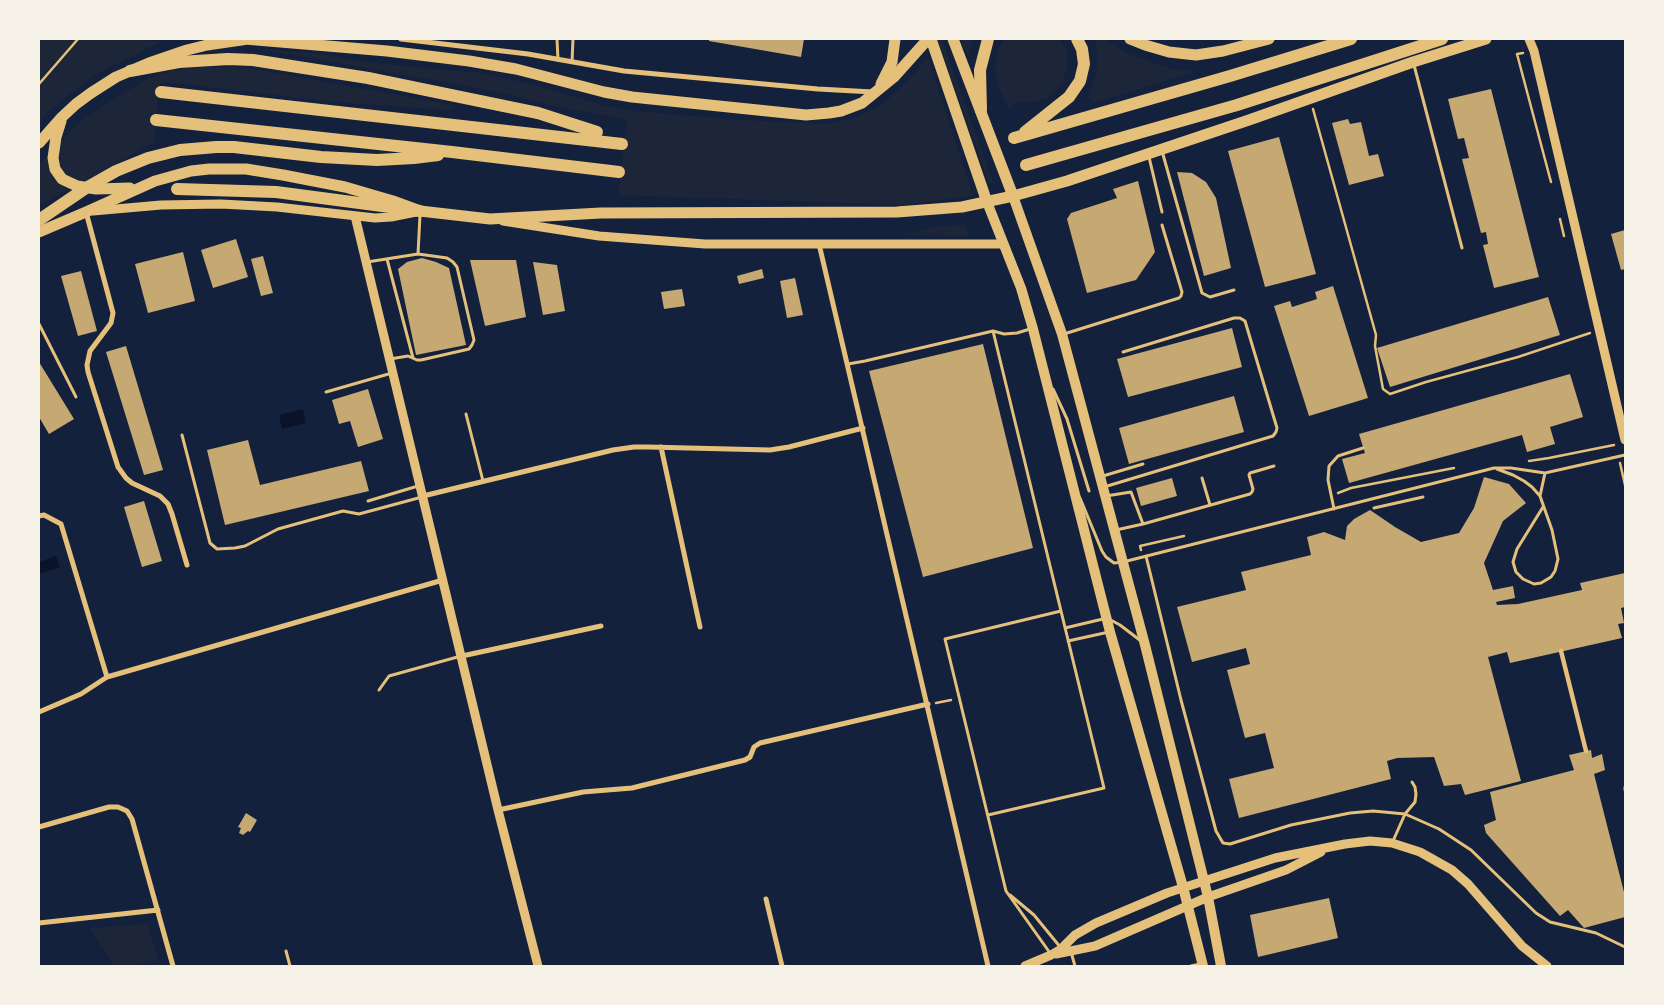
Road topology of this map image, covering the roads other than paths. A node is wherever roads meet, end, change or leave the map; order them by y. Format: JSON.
{"nodes":[{"id":1,"x":244,"y":39,"type":"edge"},
{"id":2,"x":248,"y":39,"type":"edge"},
{"id":3,"x":401,"y":39,"type":"edge"},
{"id":4,"x":557,"y":39,"type":"edge"},
{"id":5,"x":573,"y":39,"type":"edge"},
{"id":6,"x":896,"y":39,"type":"edge"},
{"id":7,"x":929,"y":39,"type":"edge"},
{"id":8,"x":953,"y":39,"type":"edge"},
{"id":9,"x":988,"y":39,"type":"edge"},
{"id":10,"x":1077,"y":39,"type":"edge"},
{"id":11,"x":1130,"y":39,"type":"edge"},
{"id":12,"x":1269,"y":39,"type":"edge"},
{"id":13,"x":1351,"y":39,"type":"edge"},
{"id":14,"x":1442,"y":39,"type":"edge"},
{"id":15,"x":1486,"y":39,"type":"edge"},
{"id":16,"x":1529,"y":39,"type":"edge"},
{"id":17,"x":558,"y":60,"type":"junction"},
{"id":18,"x":572,"y":62,"type":"junction"},
{"id":19,"x":1413,"y":62,"type":"junction"},
{"id":20,"x":130,"y":71,"type":"junction"},
{"id":21,"x":161,"y":92,"type":"dead end"},
{"id":22,"x":876,"y":92,"type":"junction"},
{"id":23,"x":981,"y":110,"type":"junction"},
{"id":24,"x":62,"y":117,"type":"junction"},
{"id":25,"x":156,"y":120,"type":"dead end"},
{"id":26,"x":597,"y":132,"type":"dead end"},
{"id":27,"x":39,"y":143,"type":"edge"},
{"id":28,"x":622,"y":144,"type":"dead end"},
{"id":29,"x":1162,"y":149,"type":"junction"},
{"id":30,"x":452,"y":152,"type":"junction"},
{"id":31,"x":1148,"y":154,"type":"junction"},
{"id":32,"x":1026,"y":164,"type":"dead end"},
{"id":33,"x":619,"y":172,"type":"dead end"},
{"id":34,"x":141,"y":186,"type":"junction"},
{"id":35,"x":86,"y":188,"type":"junction"},
{"id":36,"x":177,"y":189,"type":"dead end"},
{"id":37,"x":1013,"y":196,"type":"junction"},
{"id":38,"x":987,"y":202,"type":"junction"},
{"id":39,"x":86,"y":212,"type":"junction"},
{"id":40,"x":420,"y":212,"type":"junction"},
{"id":41,"x":1162,"y":212,"type":"dead end"},
{"id":42,"x":354,"y":216,"type":"junction"},
{"id":43,"x":490,"y":219,"type":"junction"},
{"id":44,"x":39,"y":220,"type":"edge"},
{"id":45,"x":1162,"y":225,"type":"dead end"},
{"id":46,"x":39,"y":232,"type":"edge"},
{"id":47,"x":819,"y":243,"type":"junction"},
{"id":48,"x":1002,"y":244,"type":"junction"},
{"id":49,"x":1462,"y":248,"type":"dead end"},
{"id":50,"x":418,"y":254,"type":"junction"},
{"id":51,"x":387,"y":259,"type":"junction"},
{"id":52,"x":366,"y":262,"type":"junction"},
{"id":53,"x":1234,"y":290,"type":"dead end"},
{"id":54,"x":39,"y":324,"type":"edge"},
{"id":55,"x":1033,"y":329,"type":"junction"},
{"id":56,"x":993,"y":331,"type":"junction"},
{"id":57,"x":1062,"y":334,"type":"junction"},
{"id":58,"x":1123,"y":352,"type":"dead end"},
{"id":59,"x":390,"y":359,"type":"junction"},
{"id":60,"x":414,"y":359,"type":"junction"},
{"id":61,"x":848,"y":364,"type":"junction"},
{"id":62,"x":393,"y":372,"type":"junction"},
{"id":63,"x":1045,"y":372,"type":"junction"},
{"id":64,"x":326,"y":392,"type":"dead end"},
{"id":65,"x":76,"y":398,"type":"dead end"},
{"id":66,"x":466,"y":414,"type":"dead end"},
{"id":67,"x":863,"y":428,"type":"junction"},
{"id":68,"x":182,"y":435,"type":"dead end"},
{"id":69,"x":1625,"y":440,"type":"edge"},
{"id":70,"x":661,"y":447,"type":"junction"},
{"id":71,"x":1363,"y":448,"type":"dead end"},
{"id":72,"x":1625,"y":455,"type":"edge"},
{"id":73,"x":1143,"y":464,"type":"dead end"},
{"id":74,"x":1274,"y":466,"type":"dead end"},
{"id":75,"x":1494,"y":468,"type":"junction"},
{"id":76,"x":1545,"y":473,"type":"junction"},
{"id":77,"x":1100,"y":476,"type":"junction"},
{"id":78,"x":1202,"y":478,"type":"dead end"},
{"id":79,"x":483,"y":481,"type":"junction"},
{"id":80,"x":420,"y":485,"type":"junction"},
{"id":81,"x":1074,"y":486,"type":"junction"},
{"id":82,"x":1089,"y":491,"type":"dead end"},
{"id":83,"x":1104,"y":492,"type":"junction"},
{"id":84,"x":423,"y":496,"type":"junction"},
{"id":85,"x":1540,"y":496,"type":"junction"},
{"id":86,"x":1423,"y":497,"type":"dead end"},
{"id":87,"x":368,"y":500,"type":"dead end"},
{"id":88,"x":1210,"y":505,"type":"junction"},
{"id":89,"x":1543,"y":507,"type":"junction"},
{"id":90,"x":1374,"y":508,"type":"dead end"},
{"id":91,"x":1334,"y":509,"type":"junction"},
{"id":92,"x":39,"y":516,"type":"edge"},
{"id":93,"x":1143,"y":524,"type":"junction"},
{"id":94,"x":1115,"y":530,"type":"junction"},
{"id":95,"x":1146,"y":556,"type":"junction"},
{"id":96,"x":1123,"y":562,"type":"junction"},
{"id":97,"x":187,"y":565,"type":"dead end"},
{"id":98,"x":443,"y":580,"type":"junction"},
{"id":99,"x":1061,"y":612,"type":"junction"},
{"id":100,"x":1107,"y":618,"type":"junction"},
{"id":101,"x":601,"y":626,"type":"dead end"},
{"id":102,"x":700,"y":627,"type":"dead end"},
{"id":103,"x":1065,"y":628,"type":"junction"},
{"id":104,"x":1110,"y":632,"type":"junction"},
{"id":105,"x":1068,"y":642,"type":"junction"},
{"id":106,"x":1145,"y":644,"type":"junction"},
{"id":107,"x":1561,"y":651,"type":"dead end"},
{"id":108,"x":462,"y":656,"type":"junction"},
{"id":109,"x":107,"y":677,"type":"junction"},
{"id":110,"x":378,"y":690,"type":"dead end"},
{"id":111,"x":928,"y":704,"type":"junction"},
{"id":112,"x":39,"y":712,"type":"edge"},
{"id":113,"x":1586,"y":751,"type":"dead end"},
{"id":114,"x":1412,"y":782,"type":"dead end"},
{"id":115,"x":498,"y":810,"type":"junction"},
{"id":116,"x":1405,"y":814,"type":"junction"},
{"id":117,"x":988,"y":815,"type":"junction"},
{"id":118,"x":39,"y":827,"type":"edge"},
{"id":119,"x":1392,"y":844,"type":"junction"},
{"id":120,"x":1331,"y":847,"type":"junction"},
{"id":121,"x":1203,"y":880,"type":"junction"},
{"id":122,"x":1183,"y":887,"type":"junction"},
{"id":123,"x":1006,"y":891,"type":"junction"},
{"id":124,"x":1208,"y":896,"type":"junction"},
{"id":125,"x":766,"y":899,"type":"dead end"},
{"id":126,"x":1188,"y":906,"type":"junction"},
{"id":127,"x":158,"y":910,"type":"junction"},
{"id":128,"x":39,"y":923,"type":"edge"},
{"id":129,"x":1625,"y":946,"type":"edge"},
{"id":130,"x":1061,"y":949,"type":"junction"},
{"id":131,"x":286,"y":951,"type":"dead end"},
{"id":132,"x":1070,"y":951,"type":"junction"},
{"id":133,"x":1051,"y":955,"type":"junction"},
{"id":134,"x":1203,"y":965,"type":"edge"},
{"id":135,"x":173,"y":966,"type":"edge"},
{"id":136,"x":290,"y":966,"type":"edge"},
{"id":137,"x":538,"y":966,"type":"edge"},
{"id":138,"x":782,"y":966,"type":"edge"},
{"id":139,"x":988,"y":966,"type":"edge"},
{"id":140,"x":1025,"y":966,"type":"edge"},
{"id":141,"x":1075,"y":966,"type":"edge"},
{"id":142,"x":1191,"y":966,"type":"edge"},
{"id":143,"x":1221,"y":966,"type":"edge"},
{"id":144,"x":1546,"y":966,"type":"edge"}],
"edges":[{"from":1,"to":2,"type":"main road"},
{"from":2,"to":20,"type":"main road"},
{"from":2,"to":22,"type":"main road"},
{"from":3,"to":17,"type":"street"},
{"from":4,"to":17,"type":"lane"},
{"from":5,"to":18,"type":"lane"},
{"from":6,"to":22,"type":"main road"},
{"from":7,"to":22,"type":"main road"},
{"from":7,"to":38,"type":"main road"},
{"from":8,"to":23,"type":"main road"},
{"from":9,"to":23,"type":"highway"},
{"from":10,"to":13,"type":"highway"},
{"from":11,"to":12,"type":"main road"},
{"from":14,"to":32,"type":"highway"},
{"from":15,"to":19,"type":"main road"},
{"from":16,"to":69,"type":"street"},
{"from":17,"to":18,"type":"street"},
{"from":18,"to":22,"type":"street"},
{"from":19,"to":29,"type":"main road"},
{"from":19,"to":49,"type":"lane"},
{"from":20,"to":24,"type":"main road"},
{"from":20,"to":26,"type":"highway"},
{"from":21,"to":28,"type":"highway"},
{"from":23,"to":37,"type":"main road"},
{"from":24,"to":27,"type":"main road"},
{"from":24,"to":35,"type":"main road"},
{"from":25,"to":30,"type":"highway"},
{"from":29,"to":31,"type":"main road"},
{"from":29,"to":53,"type":"lane"},
{"from":30,"to":33,"type":"highway"},
{"from":30,"to":35,"type":"highway"},
{"from":31,"to":37,"type":"main road"},
{"from":31,"to":41,"type":"lane"},
{"from":34,"to":35,"type":"main road"},
{"from":34,"to":39,"type":"main road"},
{"from":34,"to":40,"type":"main road"},
{"from":35,"to":44,"type":"highway"},
{"from":36,"to":40,"type":"highway"},
{"from":37,"to":38,"type":"main road"},
{"from":37,"to":57,"type":"main road"},
{"from":38,"to":43,"type":"main road"},
{"from":38,"to":48,"type":"main road"},
{"from":39,"to":42,"type":"street"},
{"from":39,"to":46,"type":"main road"},
{"from":39,"to":97,"type":"street"},
{"from":40,"to":42,"type":"street"},
{"from":40,"to":43,"type":"main road"},
{"from":40,"to":50,"type":"lane"},
{"from":42,"to":52,"type":"street"},
{"from":43,"to":47,"type":"street"},
{"from":45,"to":57,"type":"lane"},
{"from":47,"to":48,"type":"street"},
{"from":47,"to":61,"type":"street"},
{"from":48,"to":55,"type":"main road"},
{"from":50,"to":51,"type":"lane"},
{"from":50,"to":60,"type":"lane"},
{"from":51,"to":52,"type":"lane"},
{"from":51,"to":60,"type":"lane"},
{"from":52,"to":59,"type":"street"},
{"from":54,"to":65,"type":"lane"},
{"from":55,"to":56,"type":"lane"},
{"from":55,"to":63,"type":"main road"},
{"from":56,"to":61,"type":"lane"},
{"from":56,"to":99,"type":"lane"},
{"from":57,"to":77,"type":"main road"},
{"from":58,"to":83,"type":"lane"},
{"from":59,"to":60,"type":"lane"},
{"from":59,"to":62,"type":"street"},
{"from":61,"to":67,"type":"street"},
{"from":62,"to":64,"type":"lane"},
{"from":62,"to":80,"type":"street"},
{"from":63,"to":81,"type":"main road"},
{"from":63,"to":82,"type":"lane"},
{"from":66,"to":79,"type":"lane"},
{"from":67,"to":70,"type":"street"},
{"from":67,"to":111,"type":"street"},
{"from":68,"to":84,"type":"lane"},
{"from":70,"to":79,"type":"street"},
{"from":70,"to":102,"type":"street"},
{"from":71,"to":91,"type":"lane"},
{"from":72,"to":76,"type":"lane"},
{"from":73,"to":77,"type":"lane"},
{"from":74,"to":88,"type":"lane"},
{"from":75,"to":76,"type":"lane"},
{"from":75,"to":85,"type":"lane"},
{"from":75,"to":91,"type":"lane"},
{"from":76,"to":85,"type":"lane"},
{"from":77,"to":83,"type":"main road"},
{"from":78,"to":88,"type":"lane"},
{"from":79,"to":84,"type":"street"},
{"from":80,"to":84,"type":"street"},
{"from":80,"to":87,"type":"lane"},
{"from":81,"to":96,"type":"lane"},
{"from":81,"to":100,"type":"main road"},
{"from":83,"to":93,"type":"lane"},
{"from":83,"to":94,"type":"main road"},
{"from":84,"to":98,"type":"street"},
{"from":85,"to":89,"type":"lane"},
{"from":86,"to":90,"type":"lane"},
{"from":88,"to":93,"type":"lane"},
{"from":89,"to":89,"type":"lane"},
{"from":91,"to":95,"type":"lane"},
{"from":92,"to":109,"type":"street"},
{"from":93,"to":94,"type":"lane"},
{"from":94,"to":96,"type":"main road"},
{"from":95,"to":96,"type":"lane"},
{"from":95,"to":116,"type":"lane"},
{"from":96,"to":106,"type":"main road"},
{"from":98,"to":108,"type":"street"},
{"from":98,"to":109,"type":"street"},
{"from":99,"to":103,"type":"lane"},
{"from":99,"to":117,"type":"lane"},
{"from":100,"to":103,"type":"lane"},
{"from":100,"to":104,"type":"main road"},
{"from":100,"to":106,"type":"lane"},
{"from":101,"to":108,"type":"street"},
{"from":103,"to":105,"type":"lane"},
{"from":104,"to":105,"type":"lane"},
{"from":104,"to":122,"type":"main road"},
{"from":105,"to":117,"type":"lane"},
{"from":106,"to":121,"type":"main road"},
{"from":107,"to":113,"type":"street"},
{"from":108,"to":110,"type":"lane"},
{"from":108,"to":115,"type":"street"},
{"from":109,"to":112,"type":"street"},
{"from":111,"to":115,"type":"street"},
{"from":111,"to":139,"type":"street"},
{"from":114,"to":116,"type":"lane"},
{"from":115,"to":137,"type":"street"},
{"from":116,"to":119,"type":"lane"},
{"from":116,"to":129,"type":"lane"},
{"from":117,"to":123,"type":"lane"},
{"from":118,"to":127,"type":"street"},
{"from":119,"to":120,"type":"street"},
{"from":119,"to":144,"type":"street"},
{"from":120,"to":121,"type":"street"},
{"from":120,"to":124,"type":"street"},
{"from":121,"to":122,"type":"street"},
{"from":121,"to":124,"type":"main road"},
{"from":122,"to":126,"type":"main road"},
{"from":122,"to":130,"type":"street"},
{"from":123,"to":130,"type":"lane"},
{"from":123,"to":133,"type":"lane"},
{"from":124,"to":126,"type":"street"},
{"from":124,"to":143,"type":"main road"},
{"from":125,"to":138,"type":"street"},
{"from":126,"to":132,"type":"street"},
{"from":126,"to":134,"type":"main road"},
{"from":127,"to":128,"type":"street"},
{"from":127,"to":135,"type":"street"},
{"from":130,"to":133,"type":"street"},
{"from":131,"to":136,"type":"lane"},
{"from":132,"to":133,"type":"street"},
{"from":132,"to":141,"type":"lane"},
{"from":133,"to":140,"type":"street"},
{"from":134,"to":142,"type":"lane"}]}
